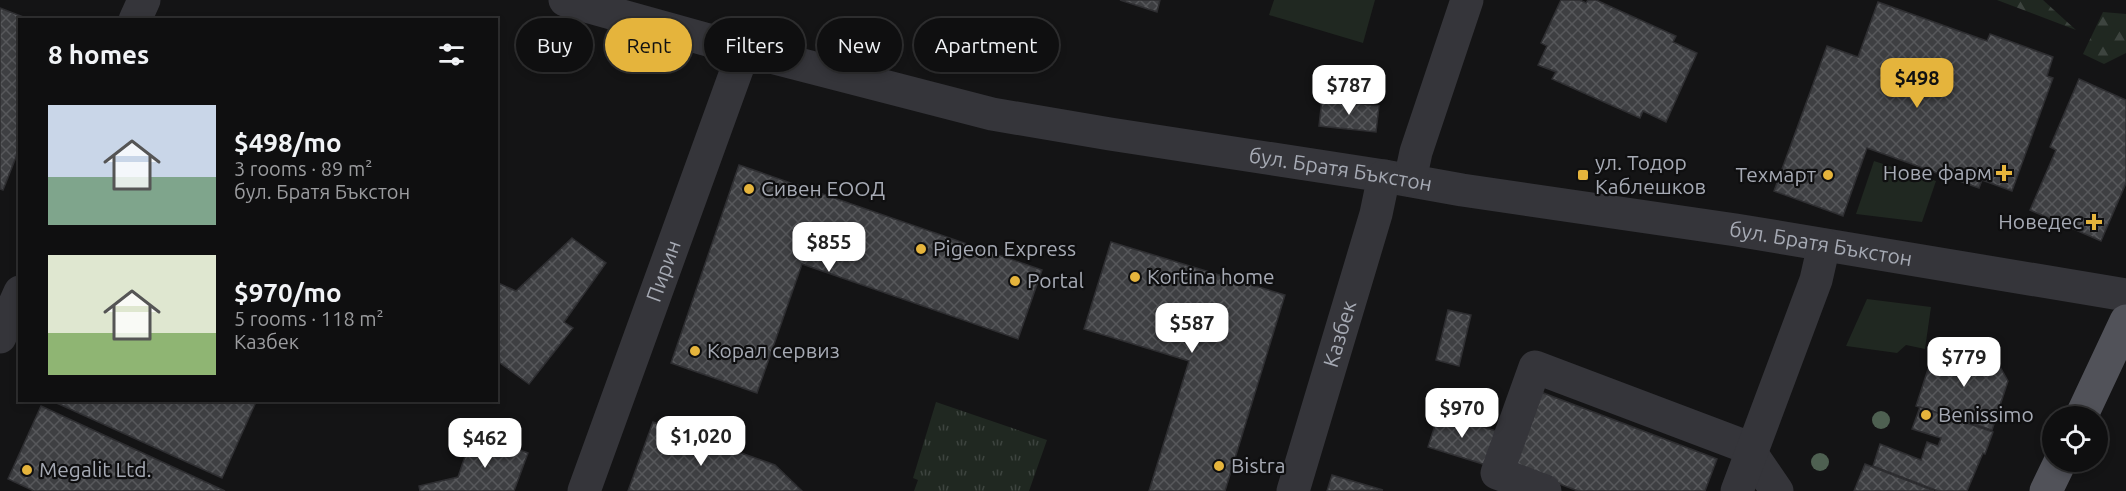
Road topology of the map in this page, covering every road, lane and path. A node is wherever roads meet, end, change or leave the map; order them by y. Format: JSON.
{"nodes":[{"id":1,"x":144,"y":0,"type":"edge"},
{"id":2,"x":565,"y":0,"type":"edge"},
{"id":3,"x":1467,"y":0,"type":"edge"},
{"id":4,"x":136,"y":18,"type":"edge"},
{"id":5,"x":704,"y":39,"type":"edge"},
{"id":6,"x":805,"y":66,"type":"edge"},
{"id":7,"x":736,"y":72,"type":"edge"},
{"id":8,"x":1397,"y":178,"type":"junction"},
{"id":9,"x":1824,"y":245,"type":"junction"},
{"id":10,"x":2126,"y":295,"type":"edge"},
{"id":11,"x":18,"y":297,"type":"edge"},
{"id":12,"x":2126,"y":321,"type":"edge"},
{"id":13,"x":0,"y":338,"type":"edge"},
{"id":14,"x":2086,"y":406,"type":"edge"},
{"id":15,"x":1752,"y":451,"type":"junction"},
{"id":16,"x":2055,"y":472,"type":"edge"},
{"id":17,"x":584,"y":491,"type":"edge"},
{"id":18,"x":1293,"y":491,"type":"edge"},
{"id":19,"x":1545,"y":491,"type":"edge"},
{"id":20,"x":1737,"y":491,"type":"edge"},
{"id":21,"x":1777,"y":491,"type":"edge"},
{"id":22,"x":2046,"y":491,"type":"edge"}],
"edges":[{"from":1,"to":4,"type":"street"},
{"from":2,"to":5,"type":"street","name":"бул. Братя Бъкстон"},
{"from":3,"to":8,"type":"street","name":"Казбек"},
{"from":6,"to":8,"type":"street","name":"бул. Братя Бъкстон"},
{"from":7,"to":17,"type":"street","name":"Пирин"},
{"from":8,"to":9,"type":"street","name":"бул. Братя Бъкстон"},
{"from":8,"to":18,"type":"street","name":"Казбек"},
{"from":9,"to":10,"type":"street","name":"бул. Братя Бъкстон"},
{"from":9,"to":15,"type":"street"},
{"from":11,"to":13,"type":"street"},
{"from":12,"to":14,"type":"main road"},
{"from":15,"to":19,"type":"street"},
{"from":15,"to":20,"type":"street"},
{"from":15,"to":21,"type":"street"},
{"from":16,"to":22,"type":"main road"}]}
